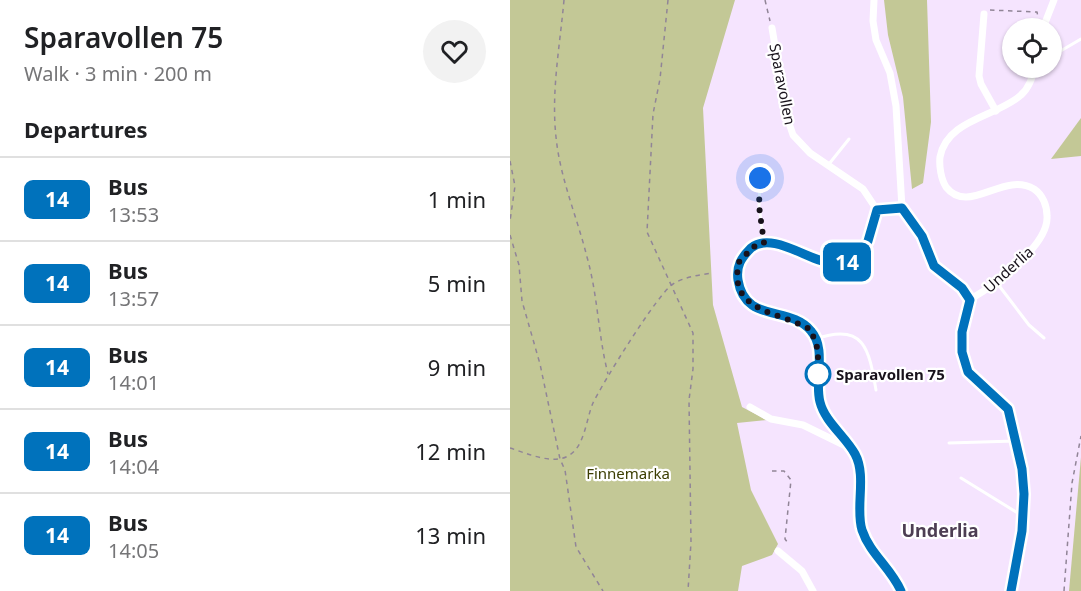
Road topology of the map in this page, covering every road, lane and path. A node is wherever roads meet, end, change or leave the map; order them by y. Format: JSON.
{"nodes":[{"id":1,"x":564,"y":0,"type":"edge"},
{"id":2,"x":668,"y":0,"type":"edge"},
{"id":3,"x":765,"y":0,"type":"edge"},
{"id":4,"x":874,"y":0,"type":"edge"},
{"id":5,"x":1054,"y":0,"type":"edge"},
{"id":6,"x":984,"y":14,"type":"joint"},
{"id":7,"x":1038,"y":16,"type":"dead end"},
{"id":8,"x":1047,"y":18,"type":"edge"},
{"id":9,"x":772,"y":28,"type":"joint"},
{"id":10,"x":1081,"y":39,"type":"edge"},
{"id":11,"x":1062,"y":50,"type":"edge"},
{"id":12,"x":1030,"y":78,"type":"edge"},
{"id":13,"x":996,"y":111,"type":"junction"},
{"id":14,"x":849,"y":139,"type":"dead end"},
{"id":15,"x":510,"y":161,"type":"edge"},
{"id":16,"x":828,"y":166,"type":"junction"},
{"id":17,"x":760,"y":178,"type":"dead end"},
{"id":18,"x":902,"y":208,"type":"junction"},
{"id":19,"x":877,"y":210,"type":"junction"},
{"id":20,"x":510,"y":221,"type":"edge"},
{"id":21,"x":510,"y":235,"type":"edge"},
{"id":22,"x":764,"y":243,"type":"junction"},
{"id":23,"x":713,"y":273,"type":"dead end"},
{"id":24,"x":996,"y":282,"type":"junction"},
{"id":25,"x":673,"y":284,"type":"junction"},
{"id":26,"x":970,"y":300,"type":"junction"},
{"id":27,"x":1044,"y":338,"type":"dead end"},
{"id":28,"x":816,"y":339,"type":"junction"},
{"id":29,"x":608,"y":374,"type":"junction"},
{"id":30,"x":876,"y":390,"type":"dead end"},
{"id":31,"x":750,"y":407,"type":"dead end"},
{"id":32,"x":1081,"y":435,"type":"edge"},
{"id":33,"x":1017,"y":441,"type":"junction"},
{"id":34,"x":949,"y":443,"type":"dead end"},
{"id":35,"x":510,"y":448,"type":"edge"},
{"id":36,"x":852,"y":450,"type":"junction"},
{"id":37,"x":560,"y":459,"type":"junction"},
{"id":38,"x":772,"y":471,"type":"dead end"},
{"id":39,"x":961,"y":478,"type":"dead end"},
{"id":40,"x":1023,"y":516,"type":"junction"},
{"id":41,"x":788,"y":543,"type":"dead end"},
{"id":42,"x":778,"y":551,"type":"dead end"},
{"id":43,"x":603,"y":591,"type":"edge"},
{"id":44,"x":688,"y":591,"type":"edge"},
{"id":45,"x":813,"y":591,"type":"edge"},
{"id":46,"x":901,"y":591,"type":"edge"},
{"id":47,"x":1011,"y":591,"type":"edge"},
{"id":48,"x":1064,"y":591,"type":"edge"}],
"edges":[{"from":1,"to":29,"type":"path"},
{"from":2,"to":25,"type":"path"},
{"from":3,"to":9,"type":"path"},
{"from":4,"to":18,"type":"street"},
{"from":5,"to":8,"type":"street"},
{"from":6,"to":7,"type":"path"},
{"from":6,"to":13,"type":"street"},
{"from":9,"to":16,"type":"street","name":"Sparavollen"},
{"from":10,"to":11,"type":"lane"},
{"from":12,"to":13,"type":"street","name":"Underlia"},
{"from":13,"to":24,"type":"street","name":"Underlia"},
{"from":14,"to":16,"type":"lane"},
{"from":15,"to":20,"type":"path"},
{"from":16,"to":19,"type":"street","name":"Sparavollen"},
{"from":17,"to":22,"type":"lane"},
{"from":18,"to":19,"type":"street"},
{"from":18,"to":26,"type":"street"},
{"from":19,"to":22,"type":"street"},
{"from":21,"to":37,"type":"path"},
{"from":22,"to":28,"type":"street"},
{"from":23,"to":25,"type":"path"},
{"from":24,"to":26,"type":"street","name":"Underlia"},
{"from":24,"to":27,"type":"lane"},
{"from":25,"to":29,"type":"path"},
{"from":25,"to":44,"type":"path"},
{"from":26,"to":33,"type":"street","name":"Underlia"},
{"from":28,"to":30,"type":"lane"},
{"from":28,"to":36,"type":"street"},
{"from":29,"to":37,"type":"path"},
{"from":31,"to":36,"type":"street"},
{"from":32,"to":48,"type":"path"},
{"from":33,"to":34,"type":"lane"},
{"from":33,"to":40,"type":"street","name":"Underlia"},
{"from":35,"to":37,"type":"path"},
{"from":36,"to":46,"type":"street"},
{"from":37,"to":43,"type":"path"},
{"from":38,"to":41,"type":"path"},
{"from":39,"to":40,"type":"lane"},
{"from":40,"to":47,"type":"street","name":"Underlia"},
{"from":42,"to":45,"type":"street"}]}
